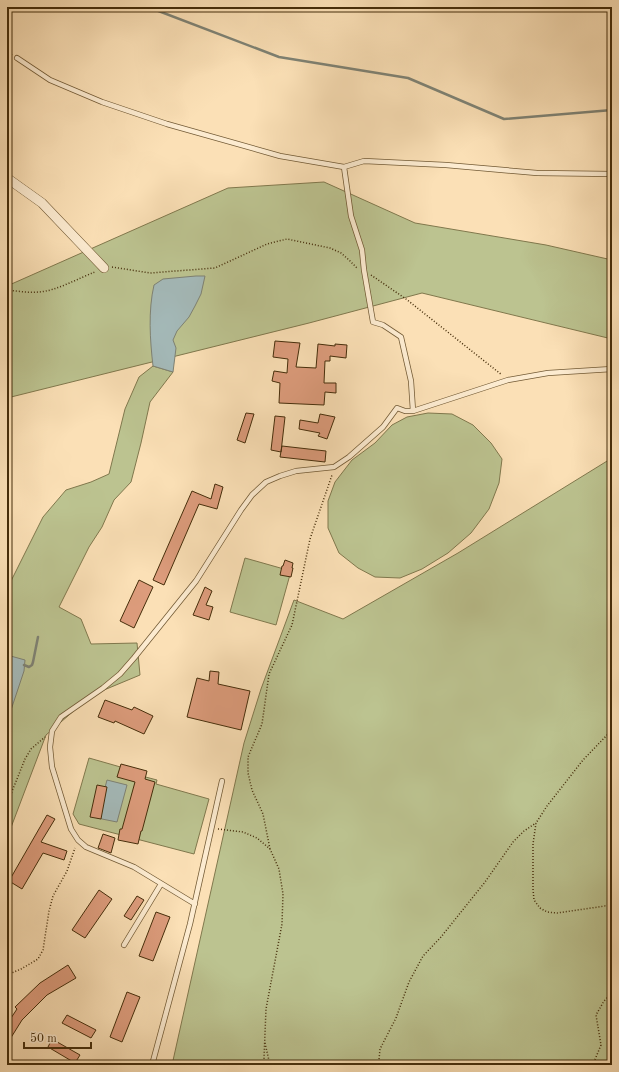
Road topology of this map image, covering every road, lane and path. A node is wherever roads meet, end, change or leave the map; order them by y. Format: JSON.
{"nodes":[{"id":1,"x":17,"y":58,"type":"dead end"},
{"id":2,"x":344,"y":167,"type":"junction"},
{"id":3,"x":612,"y":174,"type":"edge"},
{"id":4,"x":7,"y":178,"type":"edge"},
{"id":5,"x":104,"y":268,"type":"junction"},
{"id":6,"x":364,"y":270,"type":"junction"},
{"id":7,"x":366,"y":279,"type":"junction"},
{"id":8,"x":7,"y":290,"type":"edge"},
{"id":9,"x":612,"y":369,"type":"edge"},
{"id":10,"x":508,"y":380,"type":"junction"},
{"id":11,"x":413,"y":411,"type":"junction"},
{"id":12,"x":334,"y":467,"type":"junction"},
{"id":13,"x":52,"y":731,"type":"junction"},
{"id":14,"x":612,"y":731,"type":"edge"},
{"id":15,"x":222,"y":781,"type":"dead end"},
{"id":16,"x":7,"y":804,"type":"edge"},
{"id":17,"x":536,"y":823,"type":"junction"},
{"id":18,"x":212,"y":828,"type":"junction"},
{"id":19,"x":78,"y":840,"type":"junction"},
{"id":20,"x":270,"y":849,"type":"junction"},
{"id":21,"x":161,"y":884,"type":"junction"},
{"id":22,"x":195,"y":904,"type":"junction"},
{"id":23,"x":612,"y":908,"type":"edge"},
{"id":24,"x":124,"y":945,"type":"dead end"},
{"id":25,"x":7,"y":975,"type":"edge"},
{"id":26,"x":612,"y":992,"type":"edge"},
{"id":27,"x":265,"y":1040,"type":"junction"},
{"id":28,"x":152,"y":1065,"type":"edge"},
{"id":29,"x":262,"y":1065,"type":"edge"},
{"id":30,"x":270,"y":1065,"type":"edge"},
{"id":31,"x":380,"y":1065,"type":"edge"},
{"id":32,"x":592,"y":1065,"type":"edge"}],
"edges":[{"from":1,"to":2,"type":"lane"},
{"from":2,"to":3,"type":"lane"},
{"from":2,"to":6,"type":"lane"},
{"from":4,"to":5,"type":"street"},
{"from":5,"to":7,"type":"path"},
{"from":5,"to":8,"type":"path"},
{"from":6,"to":7,"type":"lane"},
{"from":6,"to":10,"type":"path"},
{"from":7,"to":11,"type":"lane"},
{"from":9,"to":10,"type":"lane"},
{"from":10,"to":11,"type":"lane"},
{"from":11,"to":12,"type":"lane"},
{"from":12,"to":13,"type":"lane"},
{"from":12,"to":20,"type":"path"},
{"from":13,"to":16,"type":"path"},
{"from":13,"to":19,"type":"lane"},
{"from":14,"to":17,"type":"path"},
{"from":15,"to":18,"type":"lane"},
{"from":17,"to":23,"type":"path"},
{"from":17,"to":31,"type":"path"},
{"from":18,"to":20,"type":"path"},
{"from":18,"to":22,"type":"lane"},
{"from":19,"to":21,"type":"lane"},
{"from":19,"to":25,"type":"path"},
{"from":20,"to":27,"type":"path"},
{"from":21,"to":22,"type":"lane"},
{"from":21,"to":24,"type":"lane"},
{"from":22,"to":28,"type":"lane"},
{"from":26,"to":32,"type":"path"},
{"from":27,"to":29,"type":"path"},
{"from":27,"to":30,"type":"path"}]}
